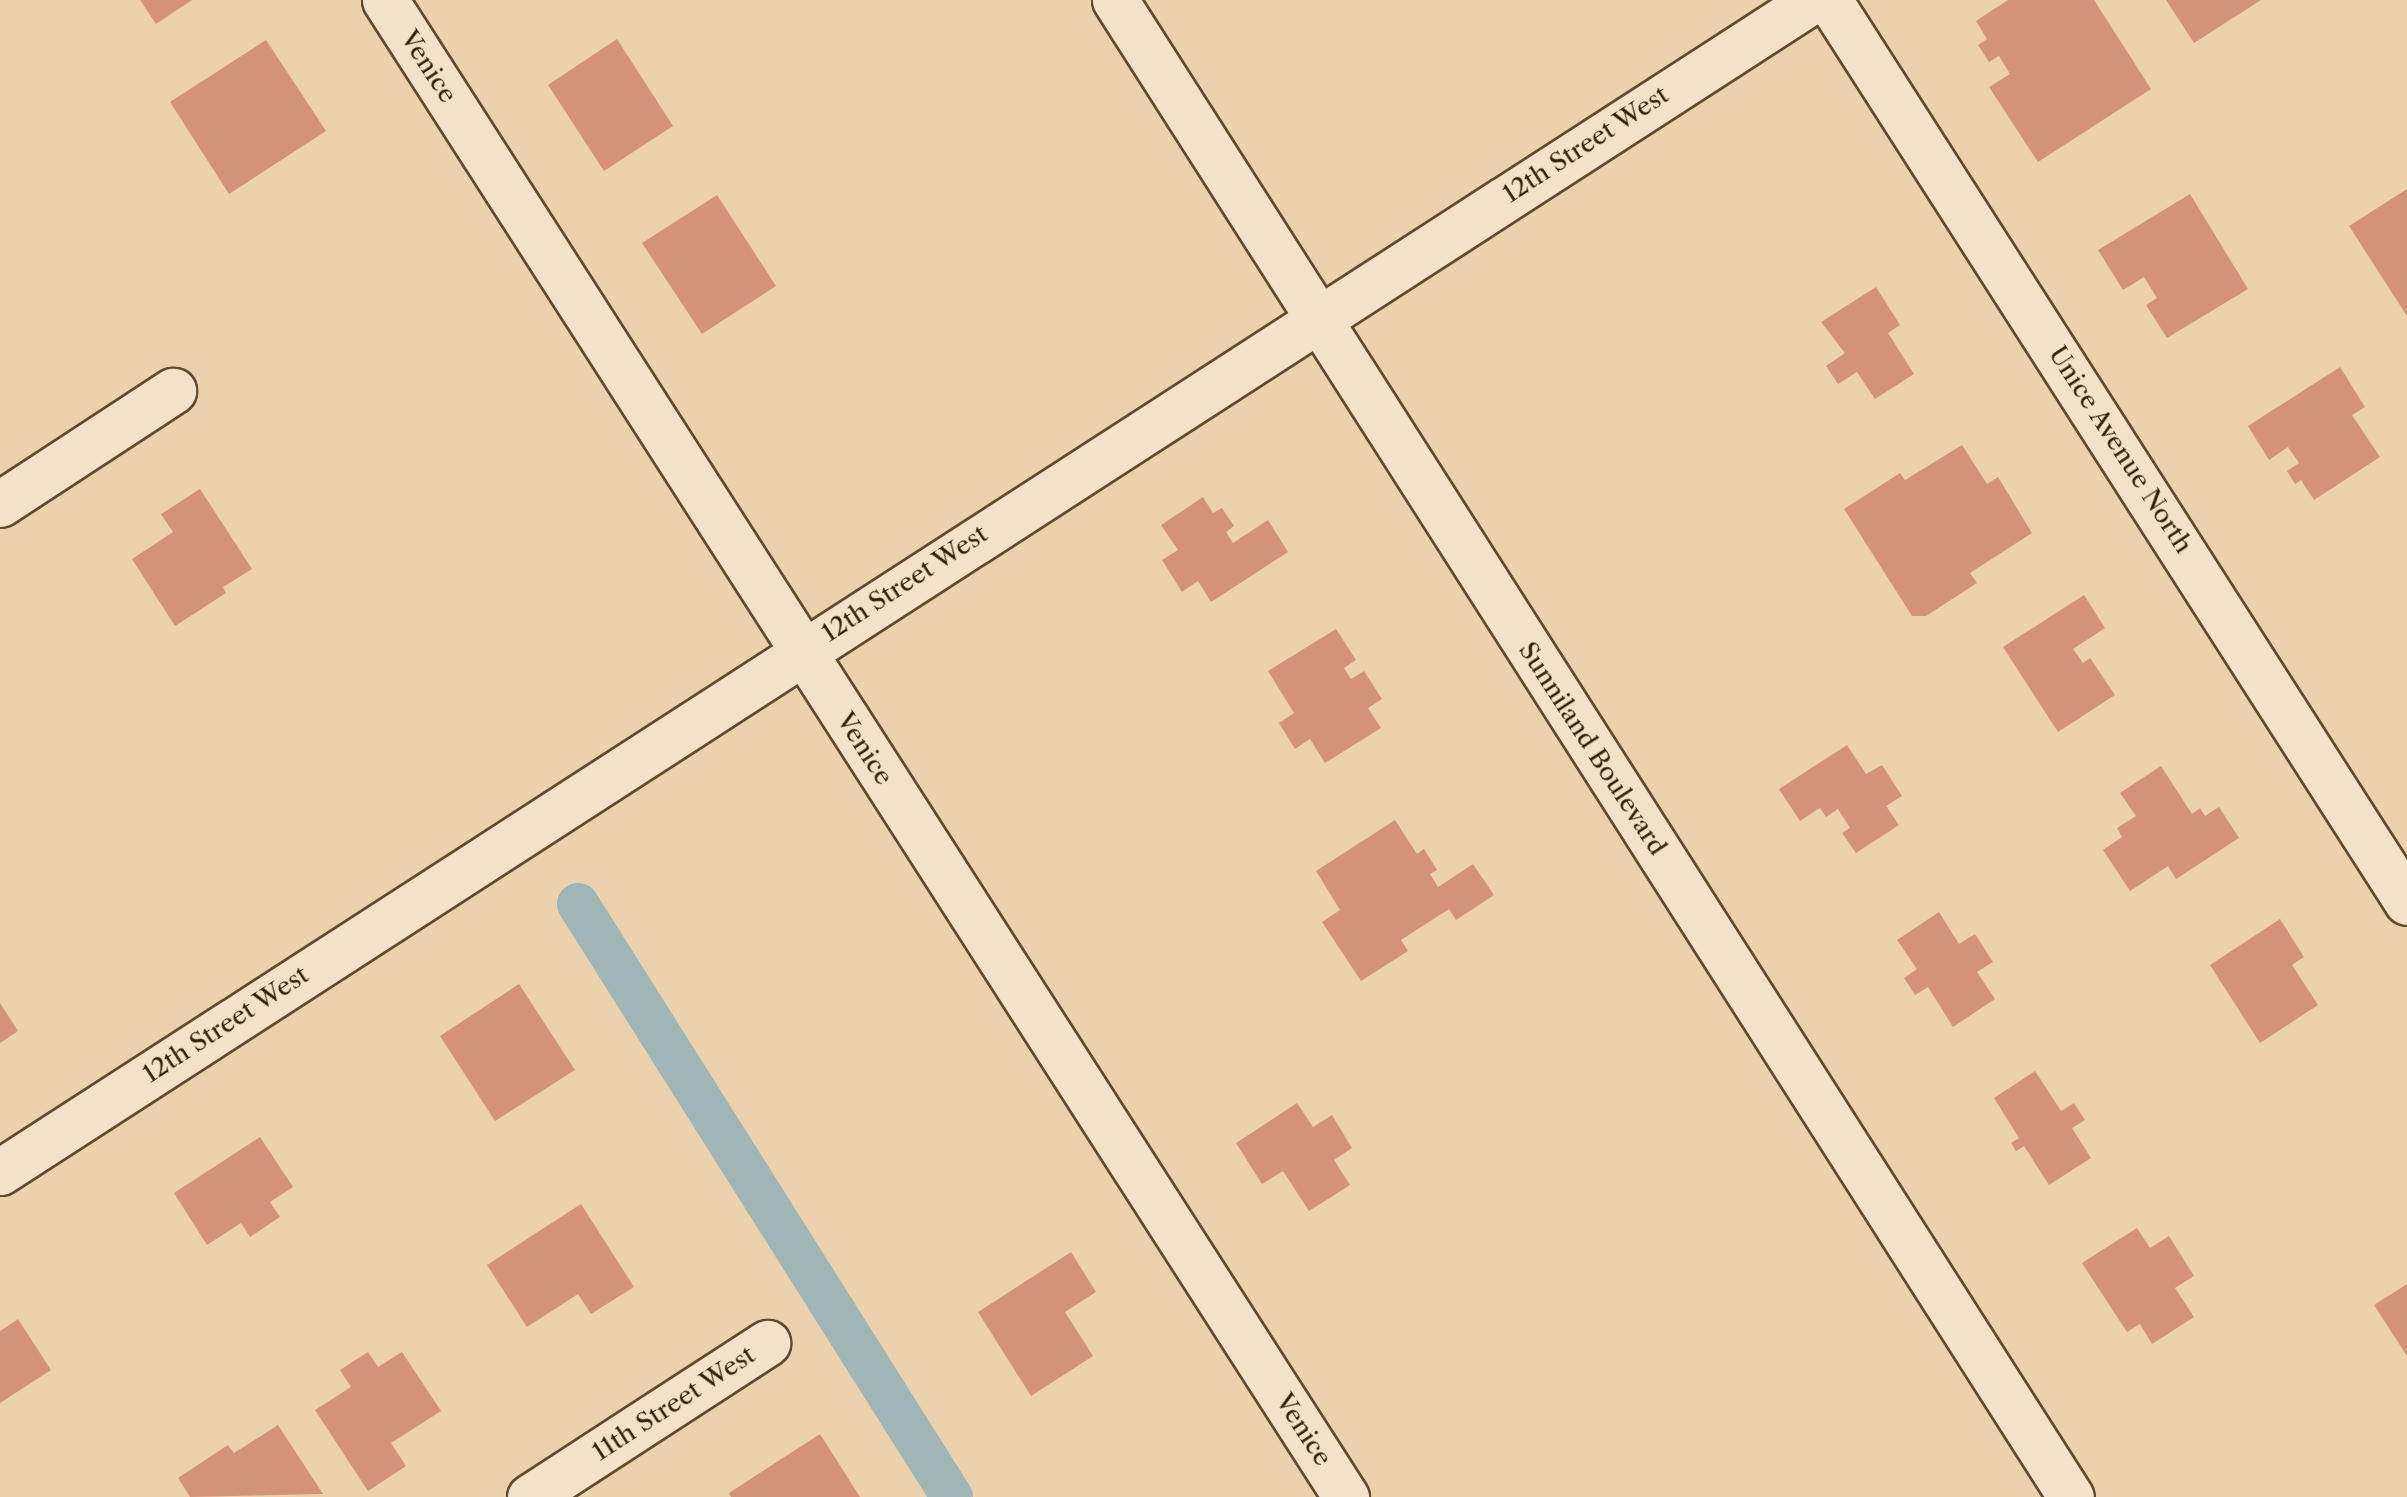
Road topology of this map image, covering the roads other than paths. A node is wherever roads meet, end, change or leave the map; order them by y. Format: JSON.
{"nodes":[{"id":1,"x":385,"y":0,"type":"edge"},
{"id":2,"x":1115,"y":0,"type":"edge"},
{"id":3,"x":1813,"y":0,"type":"edge"},
{"id":4,"x":1829,"y":0,"type":"edge"},
{"id":5,"x":1320,"y":319,"type":"junction"},
{"id":6,"x":173,"y":391,"type":"dead end"},
{"id":7,"x":0,"y":504,"type":"edge"},
{"id":8,"x":801,"y":652,"type":"junction"},
{"id":9,"x":2407,"y":902,"type":"edge"},
{"id":10,"x":0,"y":1172,"type":"edge"},
{"id":11,"x":767,"y":1343,"type":"dead end"},
{"id":12,"x":530,"y":1497,"type":"edge"},
{"id":13,"x":1346,"y":1497,"type":"edge"},
{"id":14,"x":2071,"y":1497,"type":"edge"}],
"edges":[{"from":1,"to":8,"type":"street","name":"Venice"},
{"from":2,"to":5,"type":"street","name":"Sunniland Boulevard"},
{"from":3,"to":5,"type":"street","name":"12th Street West"},
{"from":4,"to":9,"type":"street","name":"Unice Avenue North"},
{"from":5,"to":8,"type":"street","name":"12th Street West"},
{"from":5,"to":14,"type":"street","name":"Sunniland Boulevard"},
{"from":6,"to":7,"type":"street"},
{"from":8,"to":10,"type":"street","name":"12th Street West"},
{"from":8,"to":13,"type":"street","name":"Venice"},
{"from":11,"to":12,"type":"street","name":"11th Street West"}]}
